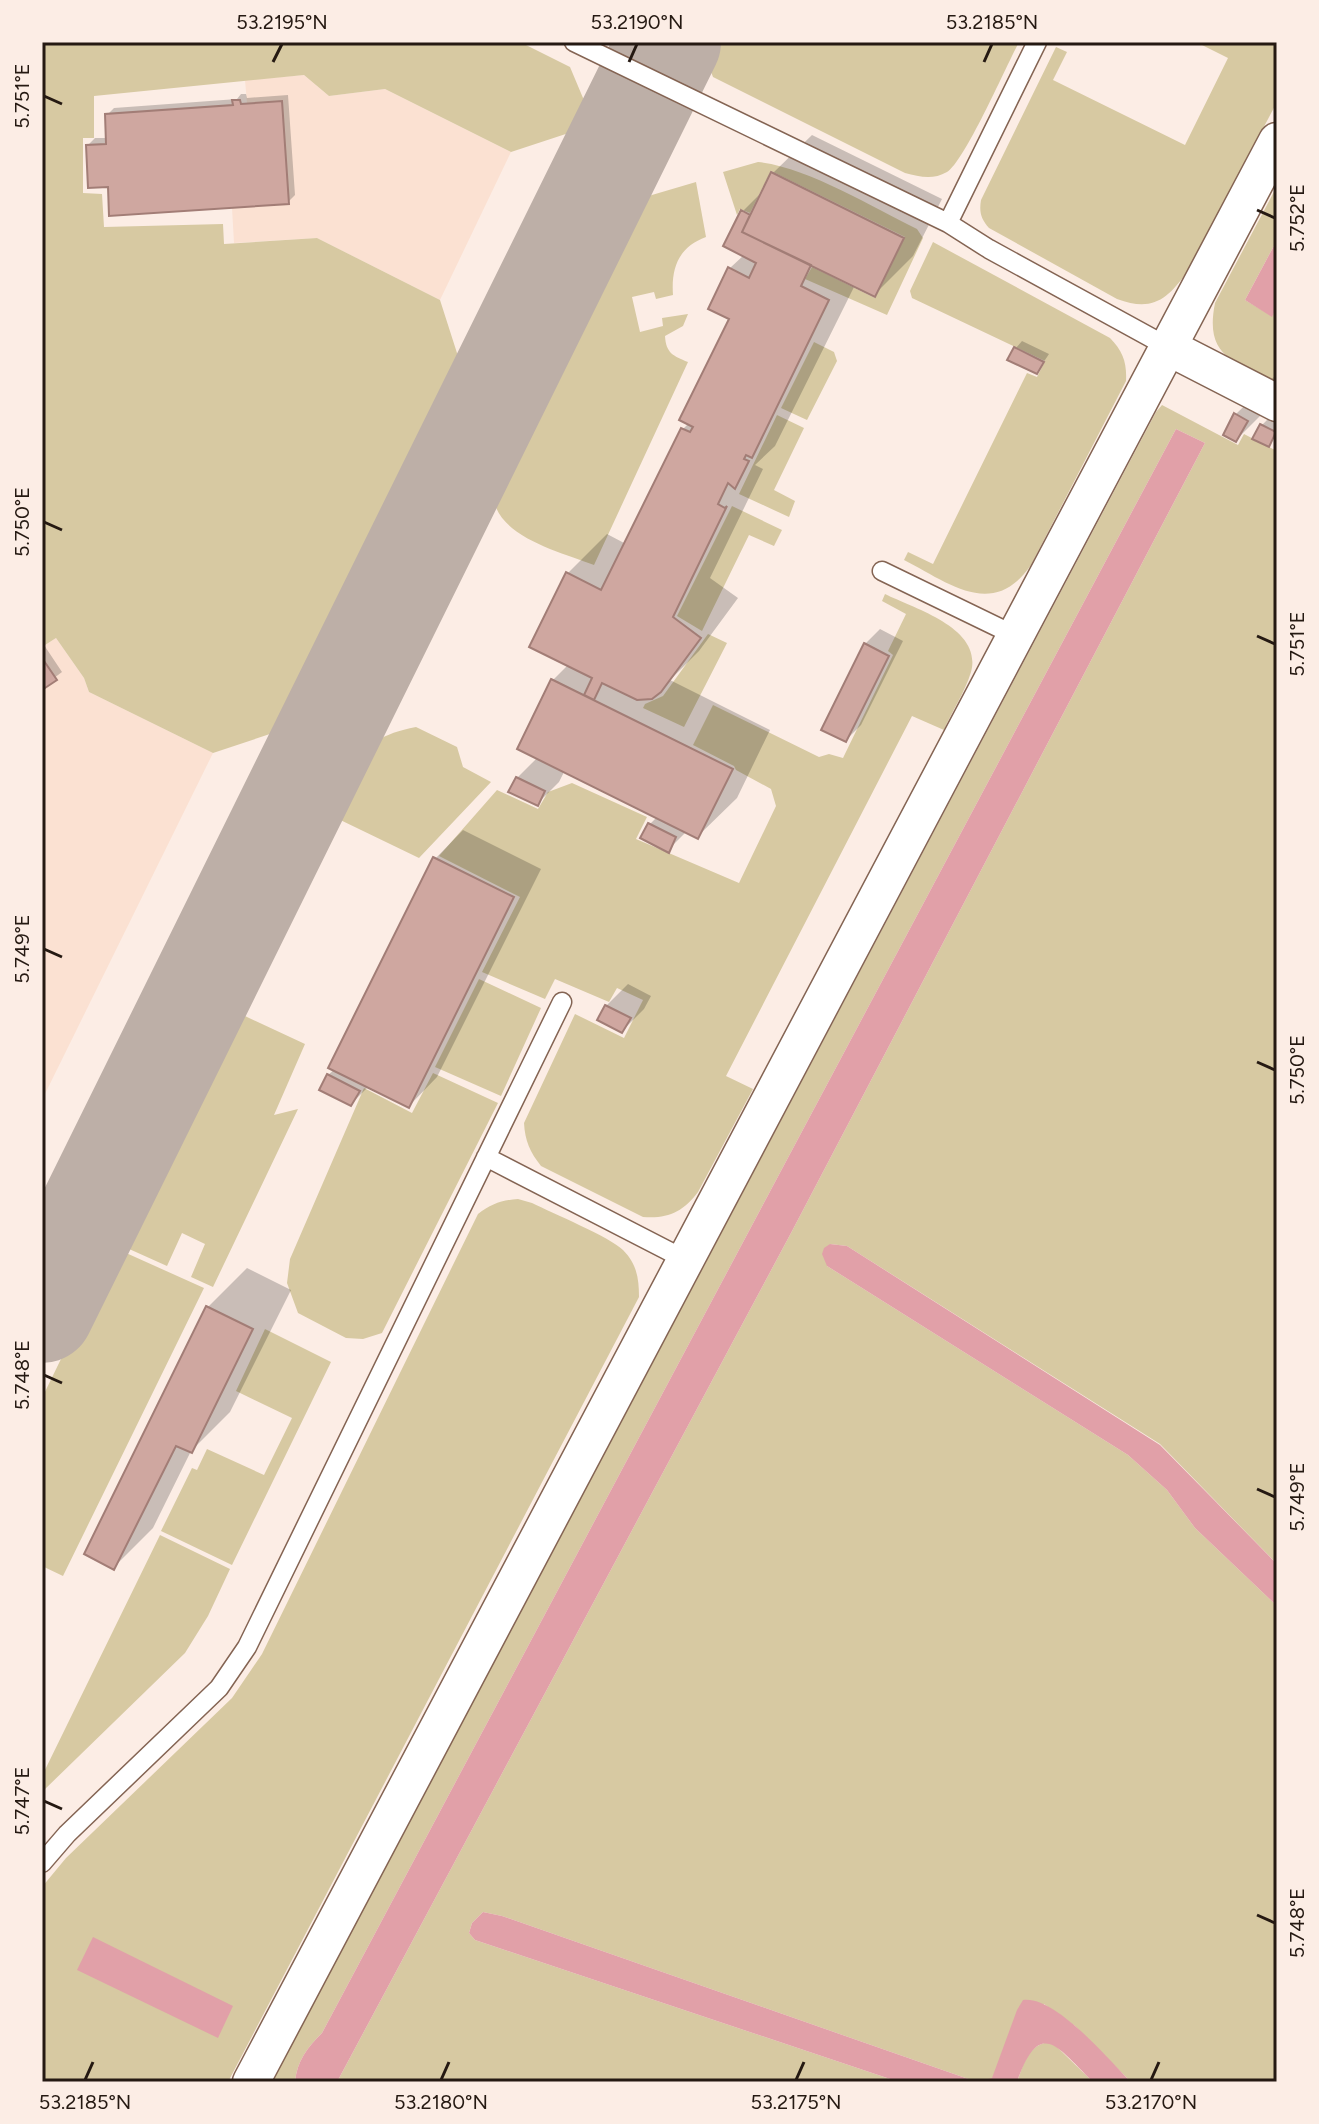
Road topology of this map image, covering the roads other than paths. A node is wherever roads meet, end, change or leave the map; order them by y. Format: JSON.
{"nodes":[{"id":1,"x":574,"y":42,"type":"edge"},
{"id":2,"x":1037,"y":42,"type":"edge"},
{"id":3,"x":1277,"y":141,"type":"edge"},
{"id":4,"x":948,"y":223,"type":"junction"},
{"id":5,"x":1168,"y":347,"type":"junction"},
{"id":6,"x":1277,"y":403,"type":"edge"},
{"id":7,"x":882,"y":571,"type":"dead end"},
{"id":8,"x":1016,"y":636,"type":"junction"},
{"id":9,"x":562,"y":1002,"type":"dead end"},
{"id":10,"x":486,"y":1157,"type":"junction"},
{"id":11,"x":686,"y":1260,"type":"junction"},
{"id":12,"x":42,"y":1863,"type":"edge"},
{"id":13,"x":251,"y":2082,"type":"edge"}],
"edges":[{"from":1,"to":4,"type":"lane"},
{"from":2,"to":4,"type":"lane"},
{"from":3,"to":5,"type":"street"},
{"from":4,"to":5,"type":"lane"},
{"from":5,"to":6,"type":"street"},
{"from":5,"to":8,"type":"street"},
{"from":7,"to":8,"type":"lane"},
{"from":8,"to":11,"type":"street"},
{"from":9,"to":10,"type":"lane"},
{"from":10,"to":11,"type":"lane"},
{"from":10,"to":12,"type":"lane"},
{"from":11,"to":13,"type":"street"}]}
